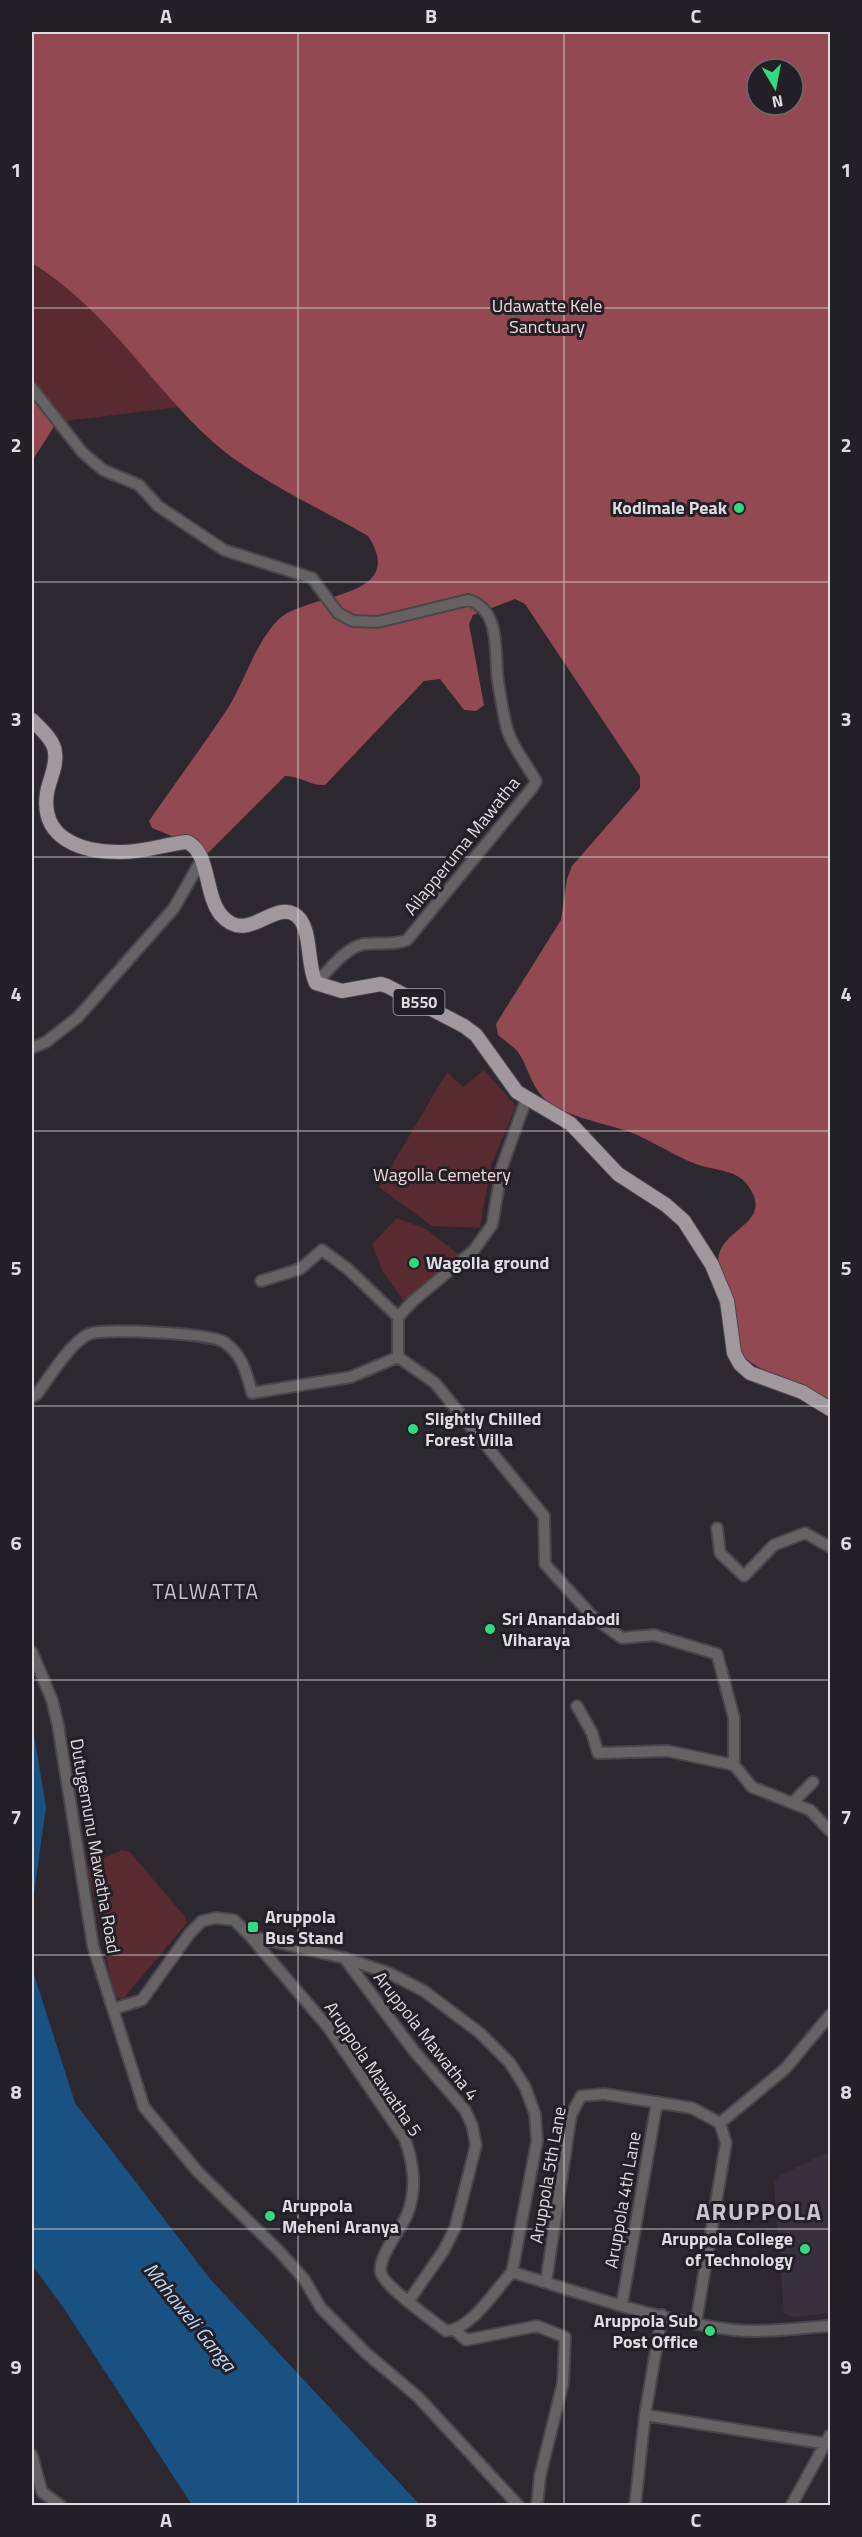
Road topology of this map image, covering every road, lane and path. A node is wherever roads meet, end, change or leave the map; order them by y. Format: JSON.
{"nodes":[{"id":1,"x":32,"y":388,"type":"edge"},
{"id":2,"x":32,"y":720,"type":"edge"},
{"id":3,"x":202,"y":859,"type":"junction"},
{"id":4,"x":316,"y":983,"type":"junction"},
{"id":5,"x":32,"y":1048,"type":"edge"},
{"id":6,"x":527,"y":1097,"type":"junction"},
{"id":7,"x":261,"y":1281,"type":"dead end"},
{"id":8,"x":398,"y":1317,"type":"junction"},
{"id":9,"x":398,"y":1357,"type":"junction"},
{"id":10,"x":32,"y":1397,"type":"edge"},
{"id":11,"x":831,"y":1409,"type":"edge"},
{"id":12,"x":717,"y":1528,"type":"dead end"},
{"id":13,"x":831,"y":1547,"type":"edge"},
{"id":14,"x":32,"y":1652,"type":"edge"},
{"id":15,"x":577,"y":1706,"type":"dead end"},
{"id":16,"x":734,"y":1765,"type":"junction"},
{"id":17,"x":813,"y":1782,"type":"dead end"},
{"id":18,"x":793,"y":1802,"type":"junction"},
{"id":19,"x":831,"y":1831,"type":"edge"},
{"id":20,"x":250,"y":1936,"type":"junction"},
{"id":21,"x":345,"y":1958,"type":"junction"},
{"id":22,"x":113,"y":2009,"type":"junction"},
{"id":23,"x":831,"y":2015,"type":"edge"},
{"id":24,"x":657,"y":2102,"type":"junction"},
{"id":25,"x":720,"y":2124,"type":"junction"},
{"id":26,"x":512,"y":2272,"type":"junction"},
{"id":27,"x":546,"y":2283,"type":"junction"},
{"id":28,"x":408,"y":2302,"type":"junction"},
{"id":29,"x":622,"y":2304,"type":"junction"},
{"id":30,"x":662,"y":2315,"type":"junction"},
{"id":31,"x":696,"y":2322,"type":"junction"},
{"id":32,"x":831,"y":2326,"type":"edge"},
{"id":33,"x":455,"y":2330,"type":"junction"},
{"id":34,"x":645,"y":2415,"type":"junction"},
{"id":35,"x":829,"y":2439,"type":"edge"},
{"id":36,"x":32,"y":2455,"type":"edge"},
{"id":37,"x":61,"y":2505,"type":"edge"},
{"id":38,"x":519,"y":2505,"type":"edge"},
{"id":39,"x":537,"y":2505,"type":"edge"},
{"id":40,"x":635,"y":2505,"type":"edge"},
{"id":41,"x":791,"y":2505,"type":"edge"}],
"edges":[{"from":1,"to":4,"type":"street","name":"Ailapperuma Mawatha"},
{"from":2,"to":3,"type":"main road"},
{"from":3,"to":4,"type":"main road"},
{"from":3,"to":5,"type":"street"},
{"from":4,"to":6,"type":"main road","number":"B550"},
{"from":6,"to":8,"type":"street"},
{"from":6,"to":11,"type":"main road","number":"B550"},
{"from":7,"to":8,"type":"street"},
{"from":8,"to":9,"type":"street"},
{"from":9,"to":10,"type":"street"},
{"from":9,"to":16,"type":"street"},
{"from":12,"to":13,"type":"street"},
{"from":14,"to":22,"type":"street","name":"Dutugemunu Mawatha Road"},
{"from":15,"to":16,"type":"street"},
{"from":16,"to":18,"type":"street"},
{"from":17,"to":18,"type":"street"},
{"from":18,"to":19,"type":"street"},
{"from":20,"to":21,"type":"street"},
{"from":20,"to":22,"type":"street"},
{"from":20,"to":28,"type":"street","name":"Aruppola Mawatha 5"},
{"from":21,"to":26,"type":"street"},
{"from":21,"to":28,"type":"street","name":"Aruppola Mawatha 4"},
{"from":22,"to":38,"type":"street","name":"Dutugemunu Mawatha Road"},
{"from":23,"to":25,"type":"street"},
{"from":24,"to":25,"type":"street","name":"Aruppola 5th Lane"},
{"from":24,"to":27,"type":"street","name":"Aruppola 5th Lane"},
{"from":24,"to":29,"type":"street","name":"Aruppola 4th Lane"},
{"from":25,"to":31,"type":"street"},
{"from":26,"to":27,"type":"street"},
{"from":26,"to":33,"type":"street"},
{"from":27,"to":29,"type":"street"},
{"from":28,"to":33,"type":"street","name":"Aruppola Mawatha 5"},
{"from":29,"to":30,"type":"street"},
{"from":30,"to":31,"type":"street"},
{"from":30,"to":34,"type":"street"},
{"from":31,"to":32,"type":"street"},
{"from":33,"to":39,"type":"street","name":"Aruppola Mawatha 5"},
{"from":34,"to":35,"type":"street"},
{"from":34,"to":40,"type":"street"},
{"from":35,"to":41,"type":"street"},
{"from":36,"to":37,"type":"street"}]}
